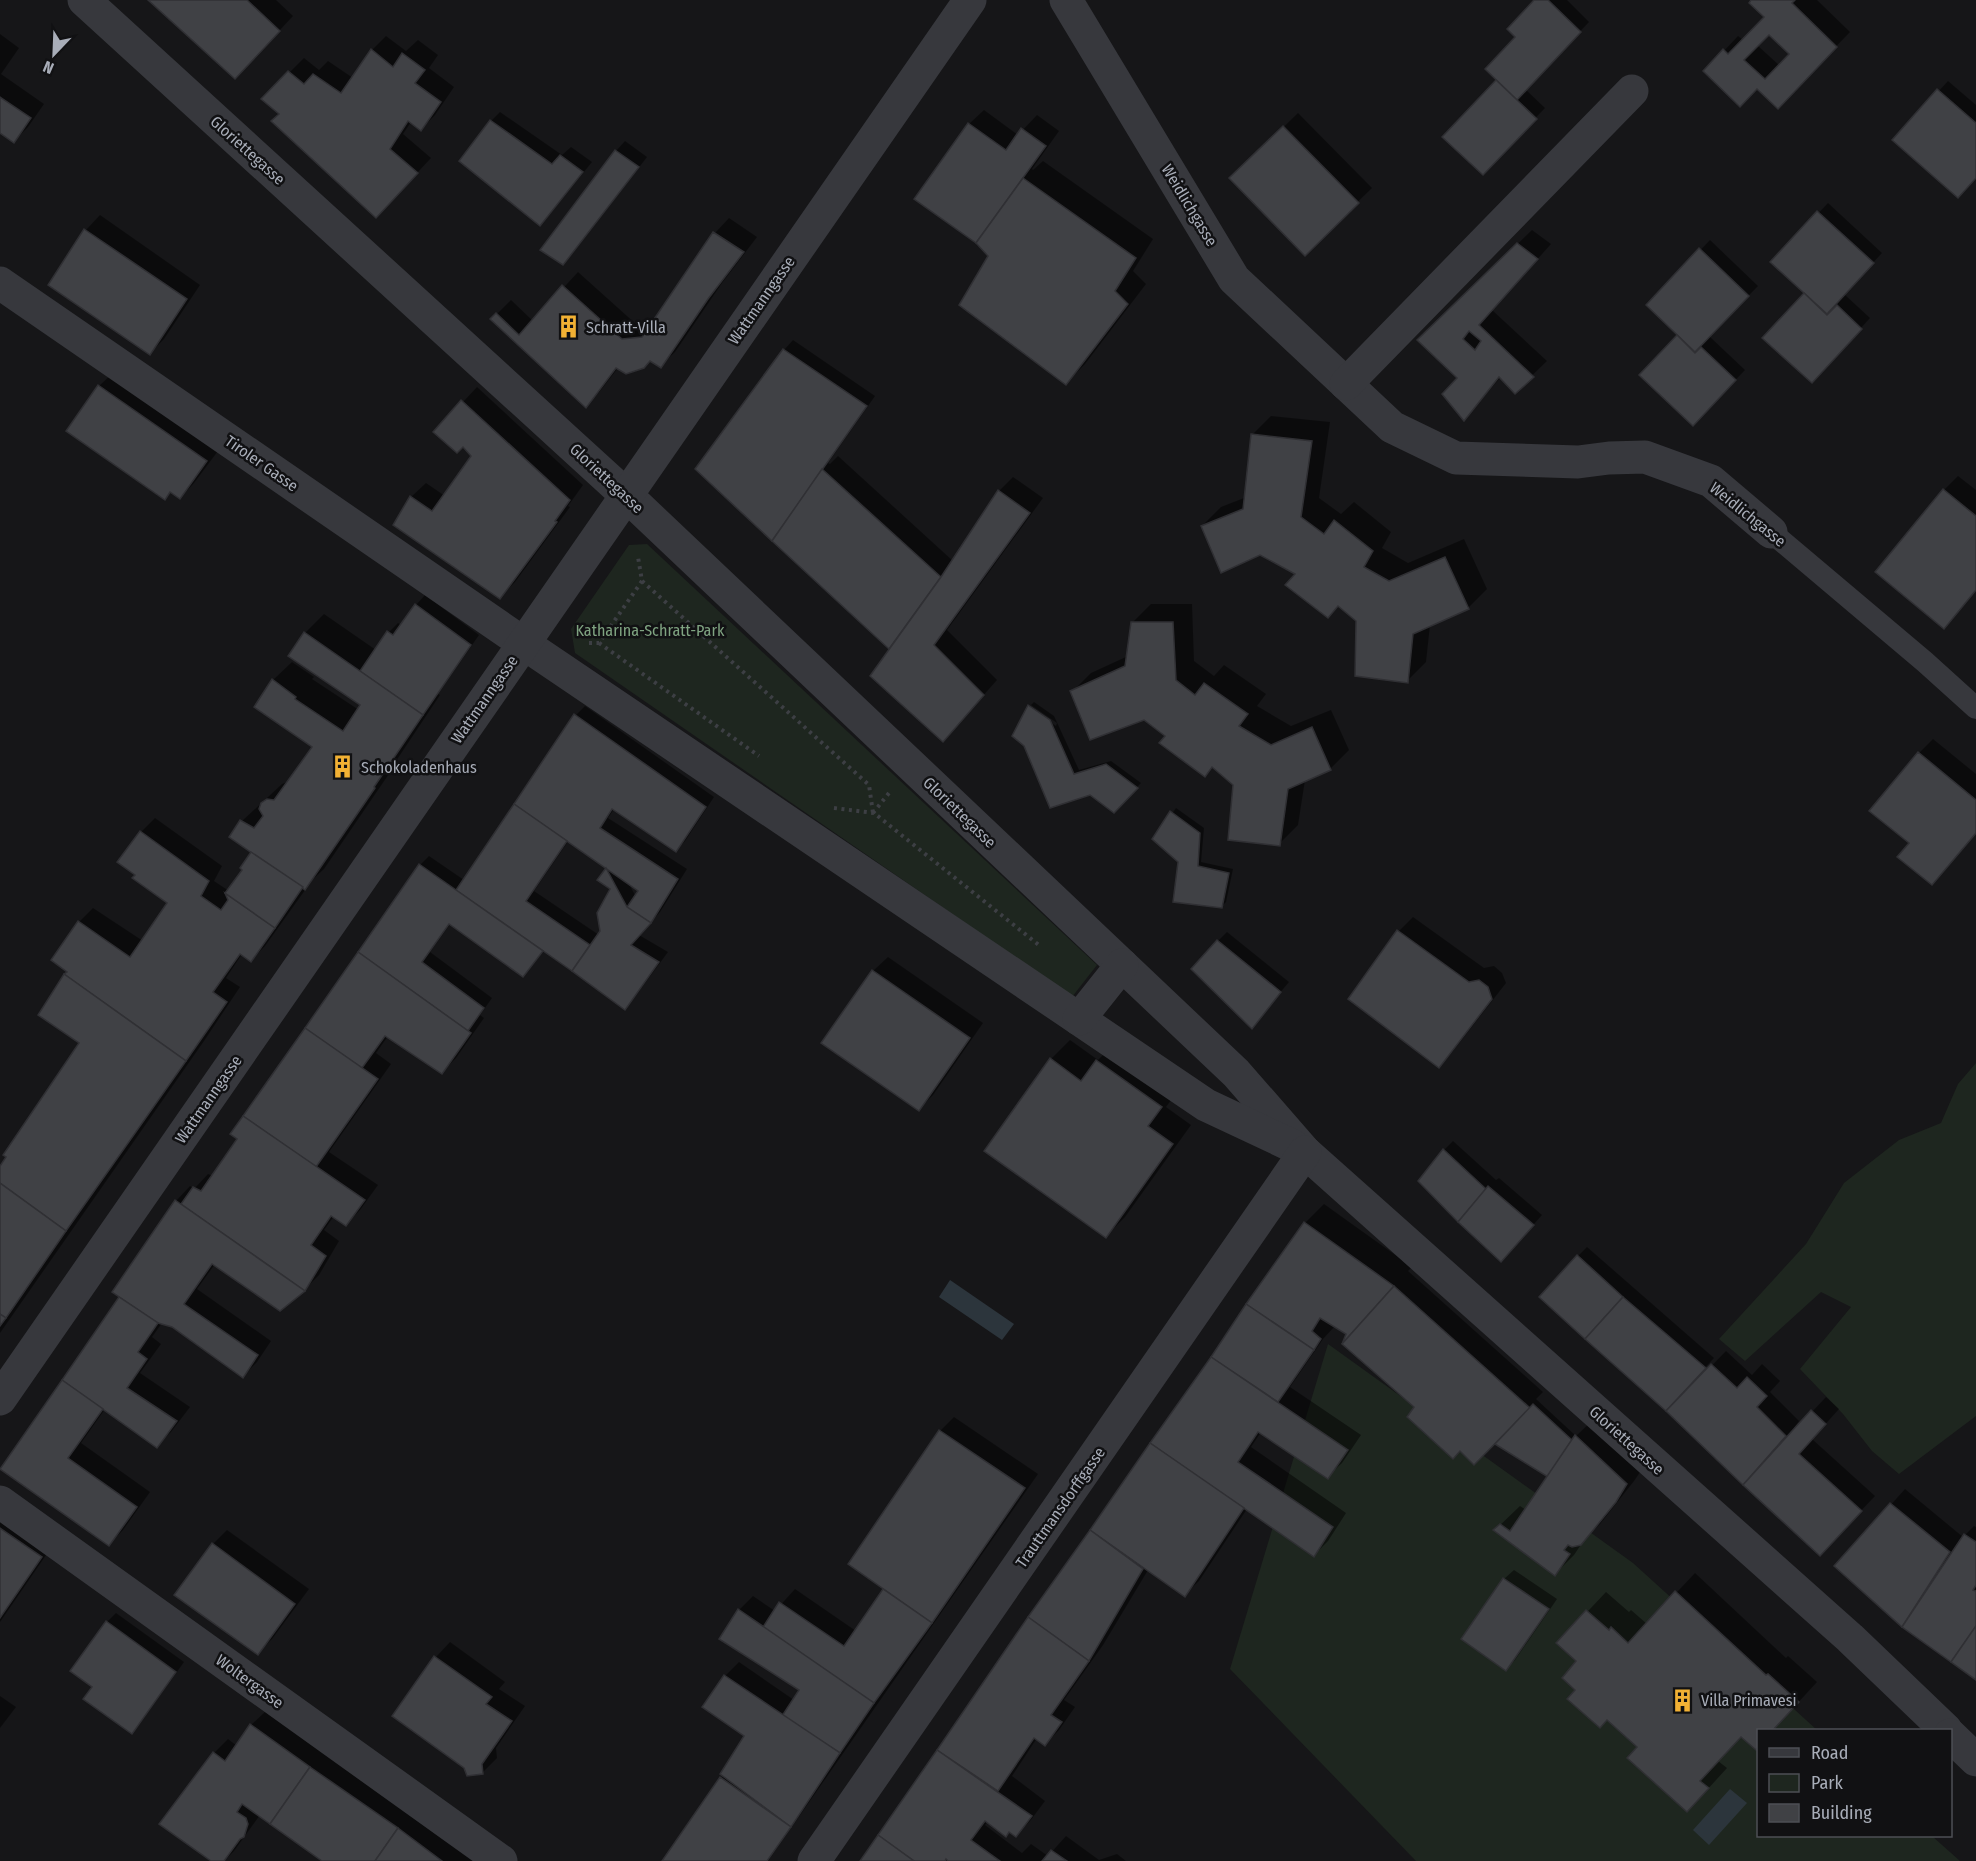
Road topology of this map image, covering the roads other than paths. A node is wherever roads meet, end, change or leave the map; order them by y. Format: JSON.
{"nodes":[{"id":1,"x":84,"y":0,"type":"edge"},
{"id":2,"x":970,"y":0,"type":"edge"},
{"id":3,"x":1066,"y":0,"type":"edge"},
{"id":4,"x":1632,"y":91,"type":"dead end"},
{"id":5,"x":0,"y":283,"type":"edge"},
{"id":6,"x":1346,"y":384,"type":"junction"},
{"id":7,"x":626,"y":495,"type":"junction"},
{"id":8,"x":1771,"y":532,"type":"joint"},
{"id":9,"x":523,"y":643,"type":"junction"},
{"id":10,"x":1976,"y":708,"type":"edge"},
{"id":11,"x":1122,"y":965,"type":"junction"},
{"id":12,"x":1079,"y":1019,"type":"junction"},
{"id":13,"x":1305,"y":1152,"type":"junction"},
{"id":14,"x":0,"y":1399,"type":"edge"},
{"id":15,"x":0,"y":1502,"type":"edge"},
{"id":16,"x":1944,"y":1729,"type":"edge"},
{"id":17,"x":1952,"y":1737,"type":"edge"},
{"id":18,"x":1976,"y":1760,"type":"edge"},
{"id":19,"x":501,"y":1861,"type":"edge"},
{"id":20,"x":814,"y":1861,"type":"edge"}],
"edges":[{"from":1,"to":7,"type":"street","name":"Gloriettegasse"},
{"from":2,"to":7,"type":"street","name":"Wattmanngasse"},
{"from":3,"to":6,"type":"street","name":"Weidlichgasse"},
{"from":4,"to":6,"type":"street"},
{"from":5,"to":9,"type":"street","name":"Tiroler Gasse"},
{"from":6,"to":8,"type":"street","name":"Weidlichgasse"},
{"from":7,"to":9,"type":"street","name":"Wattmanngasse"},
{"from":7,"to":11,"type":"street","name":"Gloriettegasse"},
{"from":8,"to":10,"type":"lane","name":"Weidlichgasse"},
{"from":9,"to":12,"type":"street","name":"Gloriettegasse"},
{"from":9,"to":14,"type":"street","name":"Wattmanngasse"},
{"from":11,"to":12,"type":"street"},
{"from":11,"to":13,"type":"street","name":"Gloriettegasse"},
{"from":12,"to":13,"type":"street","name":"Gloriettegasse"},
{"from":13,"to":16,"type":"street","name":"Gloriettegasse"},
{"from":13,"to":20,"type":"street","name":"Trauttmansdorffgasse"},
{"from":15,"to":19,"type":"street","name":"Woltergasse"},
{"from":17,"to":18,"type":"street"}]}
